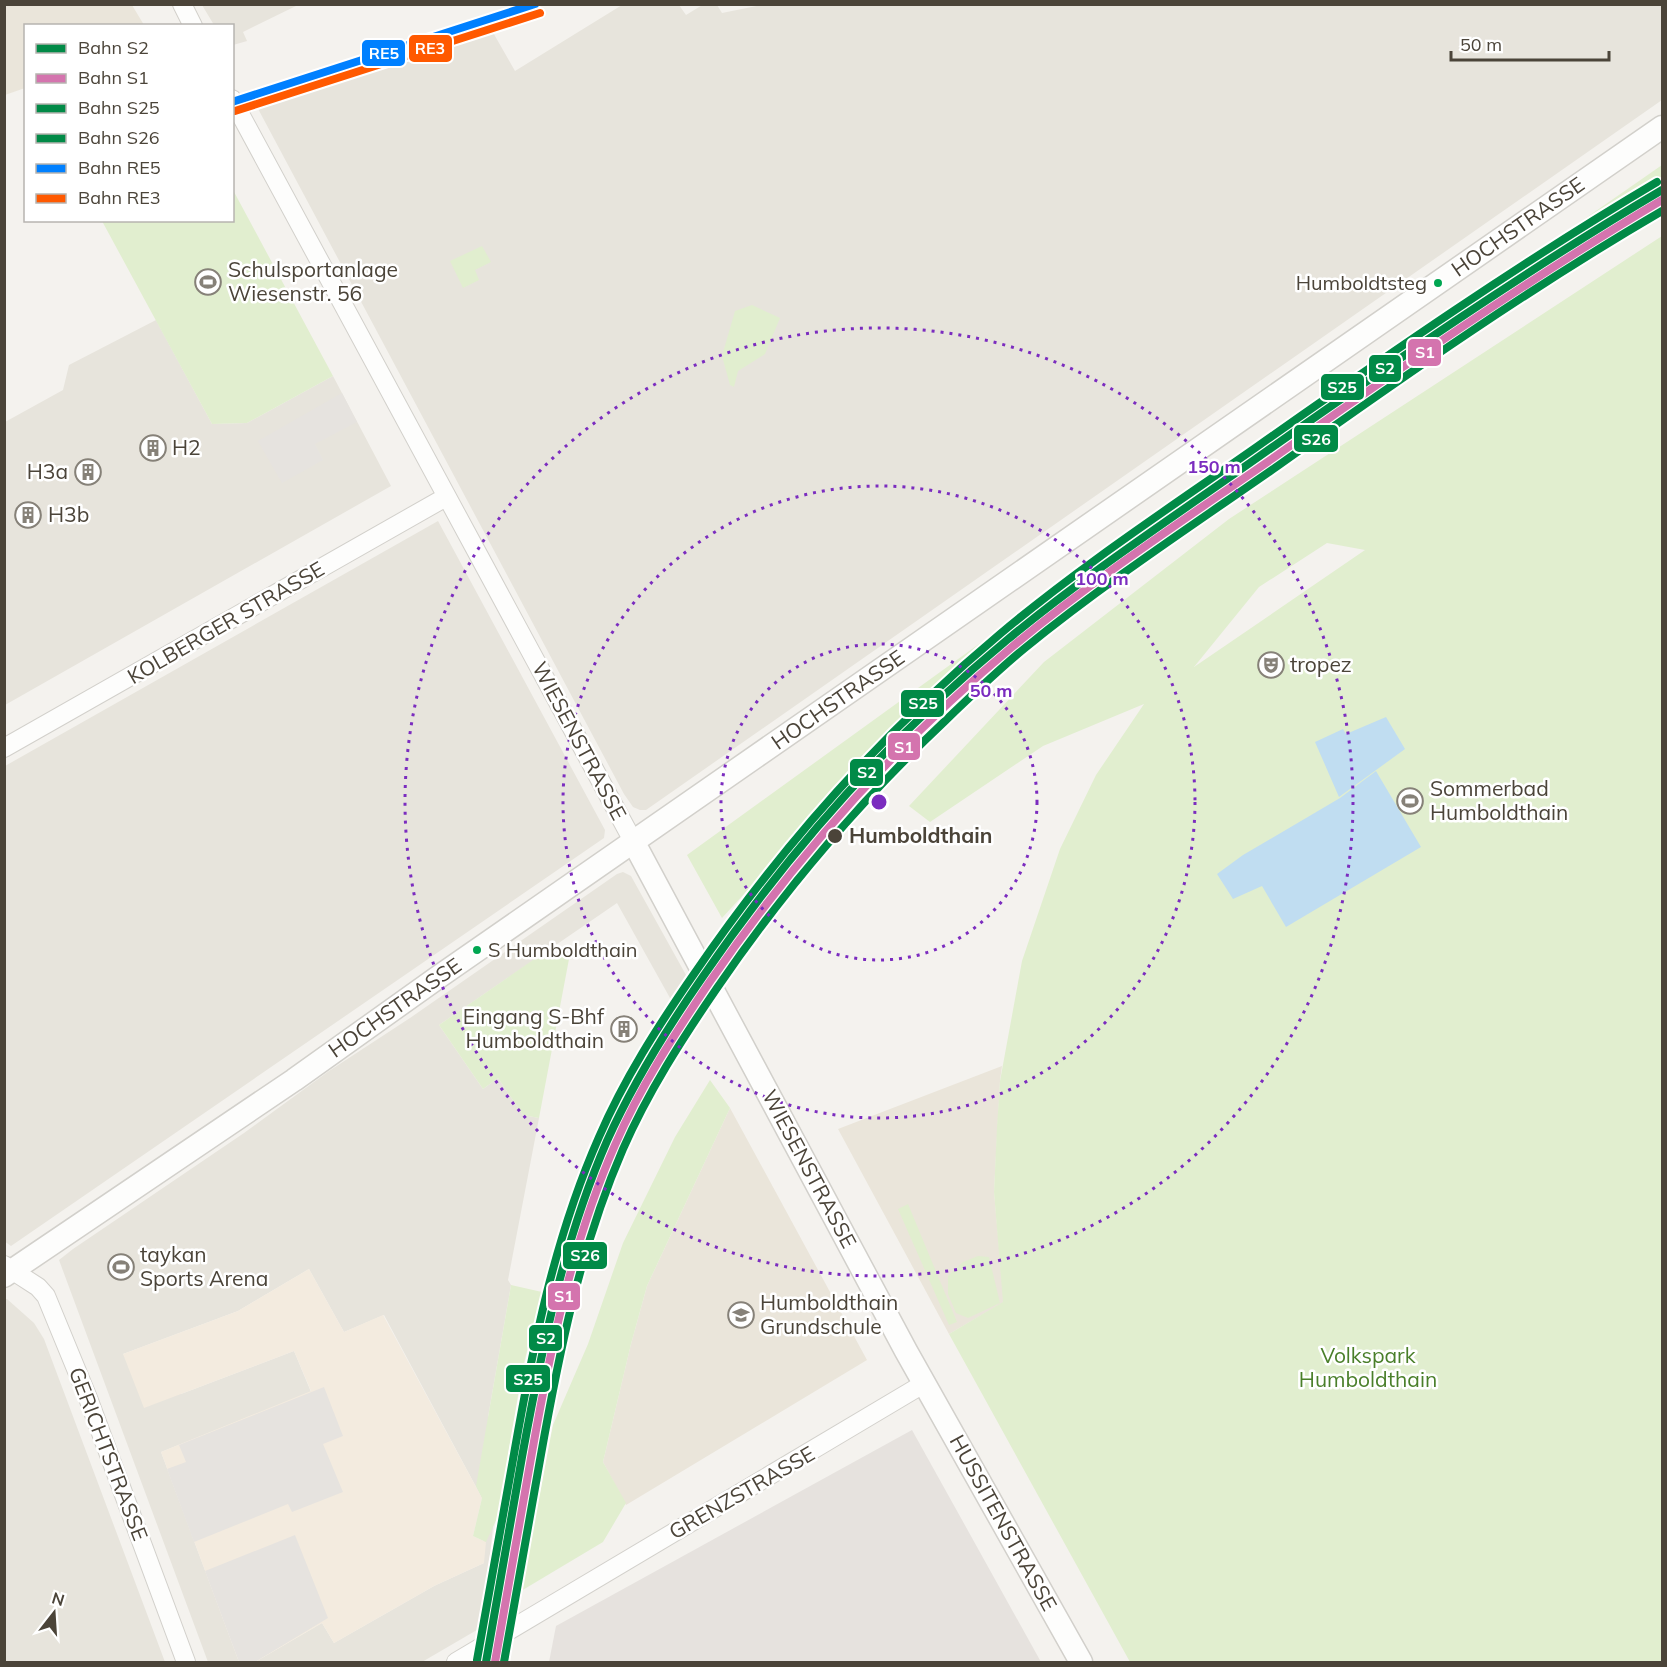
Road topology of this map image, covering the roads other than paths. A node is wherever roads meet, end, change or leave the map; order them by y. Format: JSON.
{"nodes":[{"id":1,"x":182,"y":4,"type":"edge"},
{"id":2,"x":192,"y":24,"type":"edge"},
{"id":3,"x":234,"y":103,"type":"edge"},
{"id":4,"x":1662,"y":126,"type":"edge"},
{"id":5,"x":446,"y":497,"type":"junction"},
{"id":6,"x":4,"y":748,"type":"edge"},
{"id":7,"x":633,"y":842,"type":"junction"},
{"id":8,"x":7,"y":1270,"type":"edge"},
{"id":9,"x":925,"y":1383,"type":"junction"},
{"id":10,"x":461,"y":1660,"type":"edge"},
{"id":11,"x":186,"y":1662,"type":"edge"},
{"id":12,"x":1081,"y":1662,"type":"edge"}],
"edges":[{"from":1,"to":2,"type":"street"},
{"from":3,"to":5,"type":"street","name":"WIESENSTRASSE"},
{"from":4,"to":7,"type":"street","name":"HOCHSTRASSE"},
{"from":5,"to":6,"type":"street","name":"KOLBERGER STRASSE"},
{"from":5,"to":7,"type":"street","name":"WIESENSTRASSE"},
{"from":7,"to":8,"type":"street","name":"HOCHSTRASSE"},
{"from":7,"to":9,"type":"street","name":"WIESENSTRASSE"},
{"from":8,"to":11,"type":"street","name":"GERICHTSTRASSE"},
{"from":9,"to":10,"type":"street","name":"GRENZSTRASSE"},
{"from":9,"to":12,"type":"street","name":"HUSSITENSTRASSE"}]}
